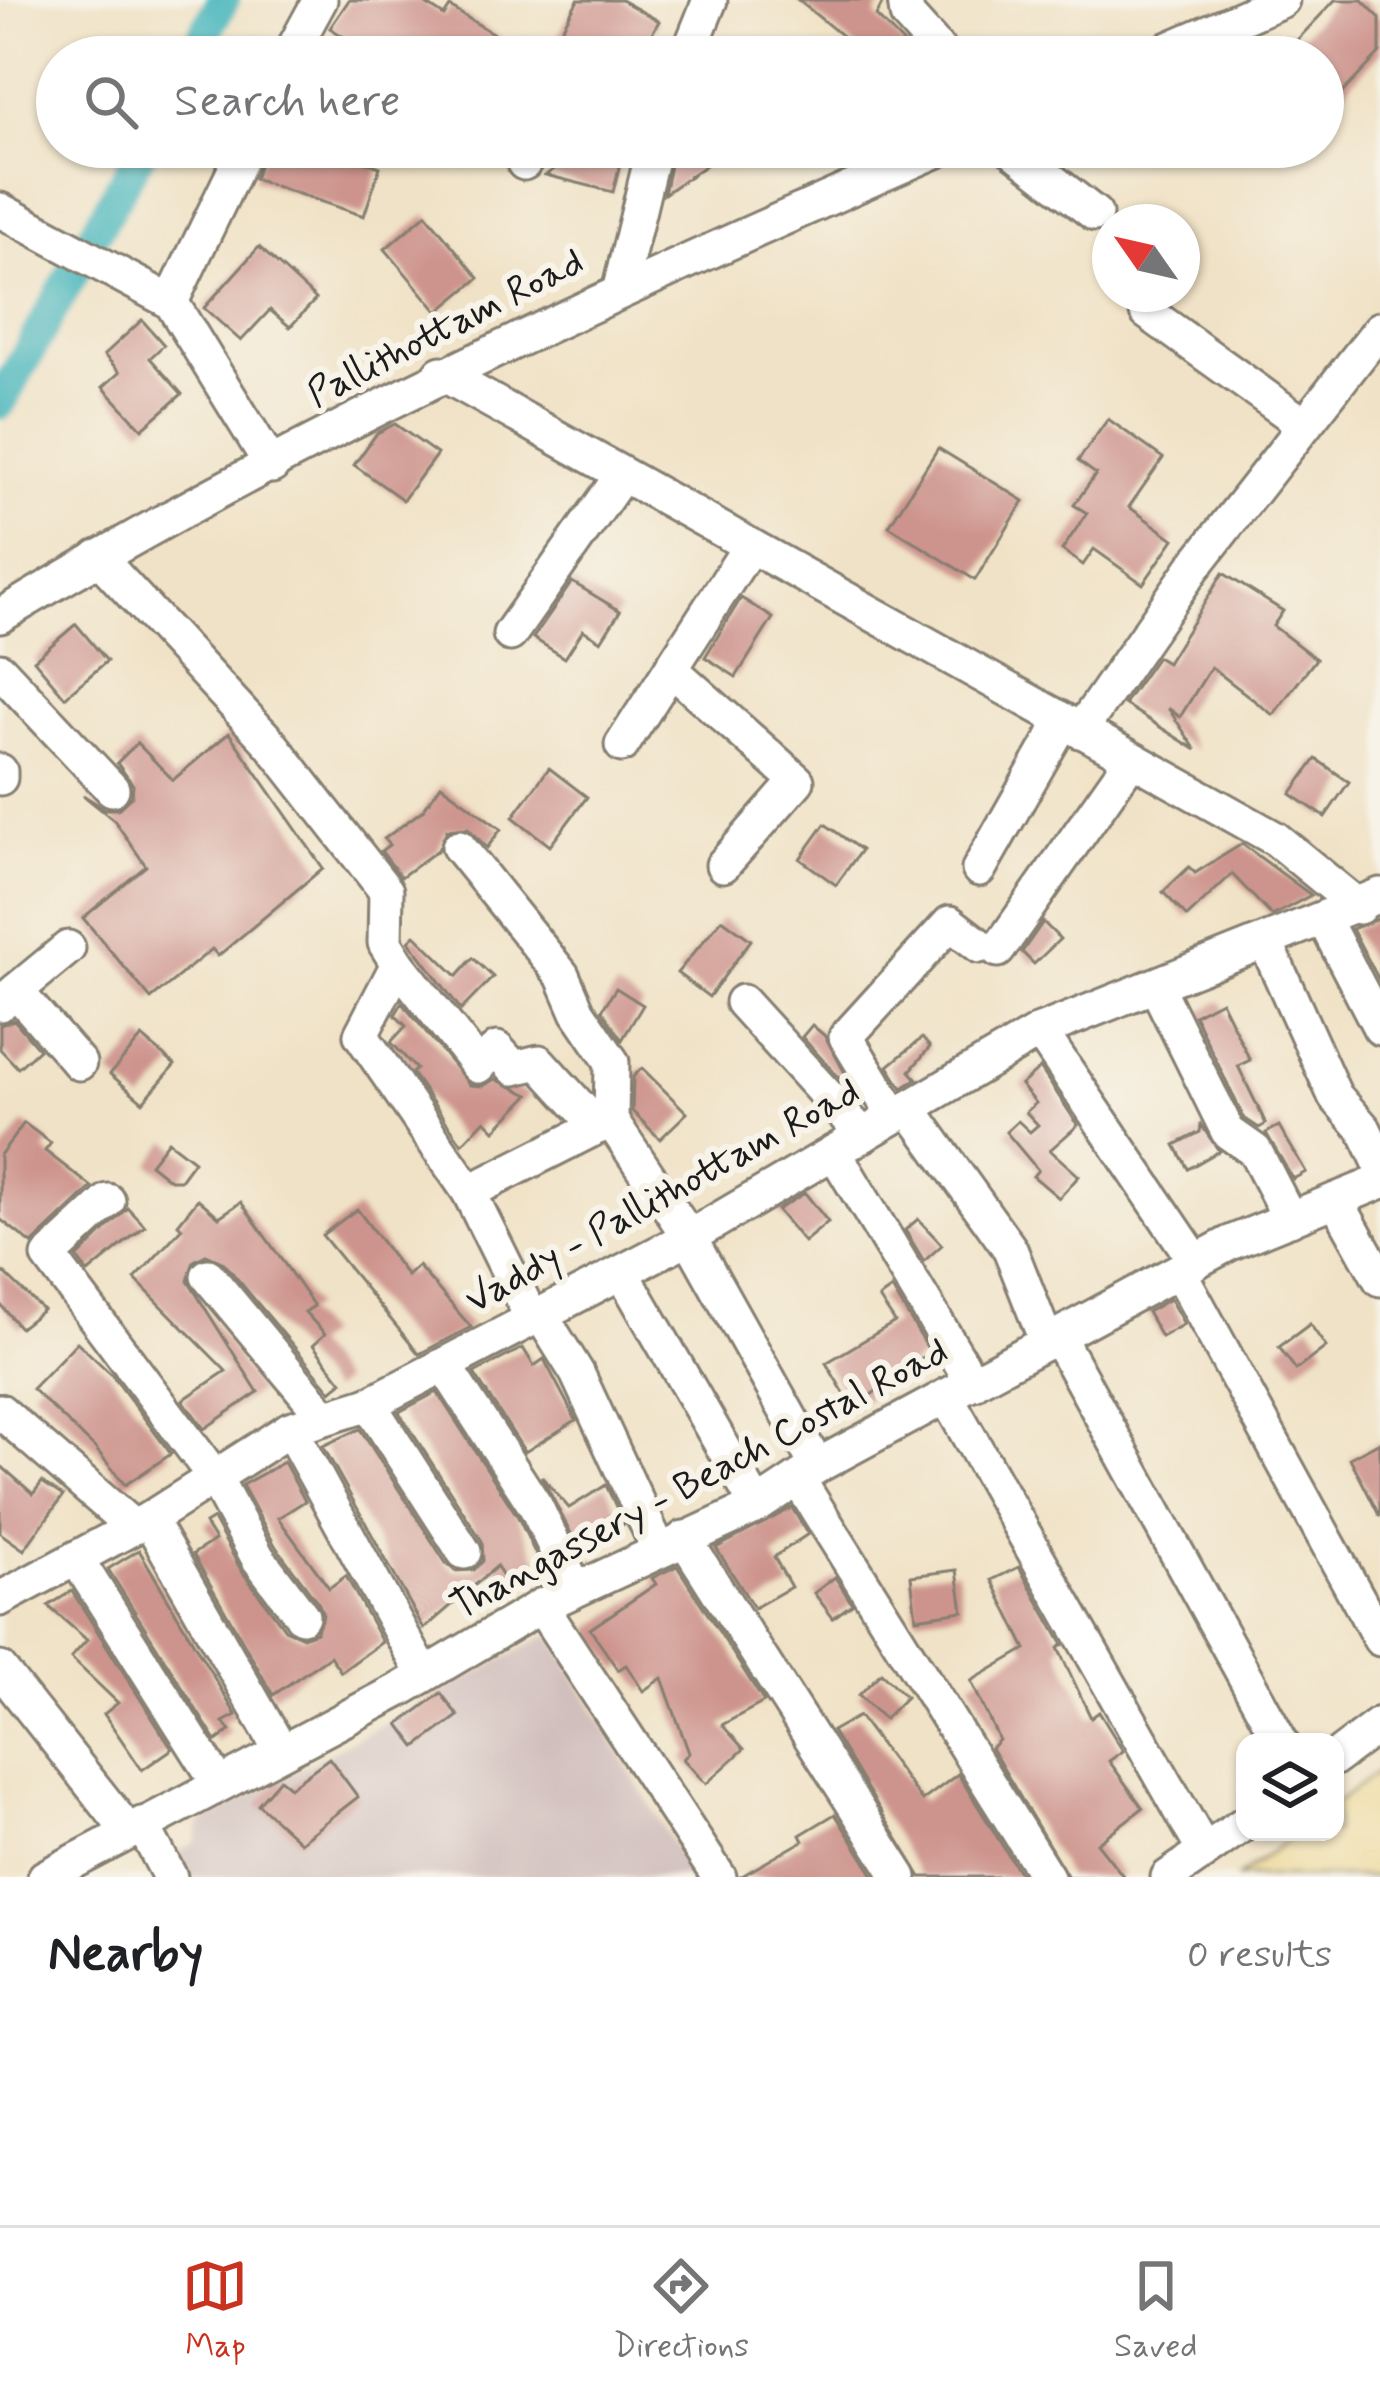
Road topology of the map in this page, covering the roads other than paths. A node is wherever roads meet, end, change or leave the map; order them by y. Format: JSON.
{"nodes":[{"id":1,"x":320,"y":0,"type":"edge"},
{"id":2,"x":710,"y":0,"type":"edge"},
{"id":3,"x":905,"y":0,"type":"edge"},
{"id":4,"x":1282,"y":0,"type":"edge"},
{"id":5,"x":300,"y":36,"type":"edge"},
{"id":6,"x":695,"y":36,"type":"edge"},
{"id":7,"x":926,"y":36,"type":"edge"},
{"id":8,"x":1199,"y":36,"type":"edge"},
{"id":9,"x":234,"y":168,"type":"edge"},
{"id":10,"x":649,"y":168,"type":"edge"},
{"id":11,"x":897,"y":168,"type":"edge"},
{"id":12,"x":1036,"y":168,"type":"edge"},
{"id":13,"x":0,"y":210,"type":"edge"},
{"id":14,"x":1092,"y":212,"type":"edge"},
{"id":15,"x":620,"y":288,"type":"junction"},
{"id":16,"x":161,"y":295,"type":"junction"},
{"id":17,"x":1147,"y":312,"type":"dead end"},
{"id":18,"x":1380,"y":329,"type":"edge"},
{"id":19,"x":441,"y":373,"type":"junction"},
{"id":20,"x":1303,"y":424,"type":"junction"},
{"id":21,"x":272,"y":466,"type":"junction"},
{"id":22,"x":622,"y":475,"type":"junction"},
{"id":23,"x":750,"y":546,"type":"junction"},
{"id":24,"x":98,"y":557,"type":"junction"},
{"id":25,"x":0,"y":616,"type":"edge"},
{"id":26,"x":510,"y":634,"type":"dead end"},
{"id":27,"x":671,"y":669,"type":"junction"},
{"id":28,"x":0,"y":670,"type":"edge"},
{"id":29,"x":1071,"y":726,"type":"junction"},
{"id":30,"x":622,"y":746,"type":"dead end"},
{"id":31,"x":1131,"y":760,"type":"junction"},
{"id":32,"x":112,"y":789,"type":"dead end"},
{"id":33,"x":459,"y":847,"type":"dead end"},
{"id":34,"x":723,"y":865,"type":"dead end"},
{"id":35,"x":979,"y":868,"type":"dead end"},
{"id":36,"x":1369,"y":901,"type":"edge"},
{"id":37,"x":1324,"y":920,"type":"junction"},
{"id":38,"x":1266,"y":943,"type":"junction"},
{"id":39,"x":68,"y":948,"type":"dead end"},
{"id":40,"x":398,"y":964,"type":"junction"},
{"id":41,"x":1156,"y":986,"type":"junction"},
{"id":42,"x":8,"y":998,"type":"edge"},
{"id":43,"x":742,"y":1002,"type":"dead end"},
{"id":44,"x":1380,"y":1028,"type":"edge"},
{"id":45,"x":1040,"y":1031,"type":"junction"},
{"id":46,"x":80,"y":1063,"type":"dead end"},
{"id":47,"x":902,"y":1112,"type":"junction"},
{"id":48,"x":604,"y":1124,"type":"junction"},
{"id":49,"x":849,"y":1143,"type":"junction"},
{"id":50,"x":1380,"y":1163,"type":"edge"},
{"id":51,"x":1380,"y":1182,"type":"edge"},
{"id":52,"x":469,"y":1192,"type":"junction"},
{"id":53,"x":1336,"y":1200,"type":"junction"},
{"id":54,"x":108,"y":1201,"type":"dead end"},
{"id":55,"x":1290,"y":1219,"type":"junction"},
{"id":56,"x":689,"y":1237,"type":"junction"},
{"id":57,"x":1187,"y":1267,"type":"junction"},
{"id":58,"x":622,"y":1272,"type":"junction"},
{"id":59,"x":208,"y":1276,"type":"dead end"},
{"id":60,"x":1380,"y":1279,"type":"edge"},
{"id":61,"x":536,"y":1317,"type":"junction"},
{"id":62,"x":1053,"y":1340,"type":"junction"},
{"id":63,"x":445,"y":1365,"type":"junction"},
{"id":64,"x":960,"y":1390,"type":"junction"},
{"id":65,"x":369,"y":1404,"type":"junction"},
{"id":66,"x":0,"y":1411,"type":"edge"},
{"id":67,"x":325,"y":1417,"type":"junction"},
{"id":68,"x":290,"y":1429,"type":"junction"},
{"id":69,"x":808,"y":1472,"type":"junction"},
{"id":70,"x":213,"y":1475,"type":"junction"},
{"id":71,"x":757,"y":1506,"type":"junction"},
{"id":72,"x":141,"y":1523,"type":"junction"},
{"id":73,"x":672,"y":1544,"type":"junction"},
{"id":74,"x":464,"y":1552,"type":"dead end"},
{"id":75,"x":76,"y":1558,"type":"junction"},
{"id":76,"x":575,"y":1589,"type":"junction"},
{"id":77,"x":0,"y":1599,"type":"edge"},
{"id":78,"x":541,"y":1606,"type":"junction"},
{"id":79,"x":302,"y":1616,"type":"dead end"},
{"id":80,"x":1380,"y":1639,"type":"edge"},
{"id":81,"x":0,"y":1669,"type":"edge"},
{"id":82,"x":424,"y":1676,"type":"junction"},
{"id":83,"x":1380,"y":1724,"type":"edge"},
{"id":84,"x":1276,"y":1733,"type":"edge"},
{"id":85,"x":281,"y":1751,"type":"junction"},
{"id":86,"x":1344,"y":1751,"type":"edge"},
{"id":87,"x":219,"y":1784,"type":"junction"},
{"id":88,"x":135,"y":1827,"type":"junction"},
{"id":89,"x":1236,"y":1829,"type":"edge"},
{"id":90,"x":1204,"y":1852,"type":"junction"},
{"id":91,"x":40,"y":1875,"type":"edge"},
{"id":92,"x":170,"y":1877,"type":"edge"},
{"id":93,"x":719,"y":1877,"type":"edge"},
{"id":94,"x":900,"y":1877,"type":"edge"},
{"id":95,"x":1047,"y":1877,"type":"edge"},
{"id":96,"x":1168,"y":1877,"type":"edge"}],
"edges":[{"from":1,"to":5,"type":"street"},
{"from":2,"to":6,"type":"street"},
{"from":3,"to":7,"type":"street"},
{"from":4,"to":8,"type":"street"},
{"from":9,"to":16,"type":"street"},
{"from":10,"to":15,"type":"street"},
{"from":11,"to":15,"type":"street","name":"Pallithottam Road"},
{"from":12,"to":14,"type":"street"},
{"from":13,"to":16,"type":"street"},
{"from":15,"to":19,"type":"street","name":"Pallithottam Road"},
{"from":16,"to":21,"type":"street"},
{"from":17,"to":20,"type":"street"},
{"from":18,"to":20,"type":"street"},
{"from":19,"to":21,"type":"street","name":"Pallithottam Road"},
{"from":19,"to":22,"type":"street"},
{"from":20,"to":29,"type":"street"},
{"from":21,"to":24,"type":"street","name":"Pallithottam Road"},
{"from":22,"to":23,"type":"street"},
{"from":22,"to":26,"type":"street"},
{"from":23,"to":27,"type":"street"},
{"from":23,"to":29,"type":"street"},
{"from":24,"to":25,"type":"street","name":"Pallithottam Road"},
{"from":24,"to":40,"type":"street"},
{"from":27,"to":30,"type":"street"},
{"from":27,"to":34,"type":"street"},
{"from":28,"to":32,"type":"street"},
{"from":29,"to":31,"type":"street"},
{"from":29,"to":35,"type":"street"},
{"from":31,"to":36,"type":"street"},
{"from":31,"to":47,"type":"street"},
{"from":33,"to":48,"type":"street"},
{"from":36,"to":37,"type":"street","name":"Vaddy - Pallithottam Road"},
{"from":37,"to":38,"type":"street","name":"Vaddy - Pallithottam Road"},
{"from":37,"to":44,"type":"street"},
{"from":38,"to":41,"type":"street","name":"Vaddy - Pallithottam Road"},
{"from":38,"to":50,"type":"street"},
{"from":39,"to":42,"type":"street"},
{"from":40,"to":48,"type":"street"},
{"from":40,"to":52,"type":"street"},
{"from":41,"to":45,"type":"street","name":"Vaddy - Pallithottam Road"},
{"from":41,"to":55,"type":"street"},
{"from":42,"to":46,"type":"street"},
{"from":43,"to":49,"type":"street"},
{"from":45,"to":47,"type":"street","name":"Vaddy - Pallithottam Road"},
{"from":45,"to":57,"type":"street"},
{"from":47,"to":49,"type":"street","name":"Vaddy - Pallithottam Road"},
{"from":47,"to":62,"type":"street"},
{"from":48,"to":52,"type":"street"},
{"from":48,"to":56,"type":"street"},
{"from":49,"to":56,"type":"street","name":"Vaddy - Pallithottam Road"},
{"from":49,"to":64,"type":"street"},
{"from":51,"to":53,"type":"street","name":"Thangassery - Beach Costal Road"},
{"from":52,"to":61,"type":"street"},
{"from":53,"to":55,"type":"street","name":"Thangassery - Beach Costal Road"},
{"from":53,"to":60,"type":"street"},
{"from":54,"to":70,"type":"street"},
{"from":55,"to":57,"type":"street","name":"Thangassery - Beach Costal Road"},
{"from":56,"to":58,"type":"street","name":"Vaddy - Pallithottam Road"},
{"from":56,"to":69,"type":"street"},
{"from":57,"to":62,"type":"street","name":"Thangassery - Beach Costal Road"},
{"from":57,"to":80,"type":"street"},
{"from":58,"to":61,"type":"street","name":"Vaddy - Pallithottam Road"},
{"from":58,"to":71,"type":"street"},
{"from":59,"to":67,"type":"street"},
{"from":61,"to":63,"type":"street","name":"Vaddy - Pallithottam Road"},
{"from":61,"to":73,"type":"street"},
{"from":62,"to":64,"type":"street","name":"Thangassery - Beach Costal Road"},
{"from":62,"to":84,"type":"street"},
{"from":63,"to":65,"type":"street","name":"Vaddy - Pallithottam Road"},
{"from":63,"to":76,"type":"street"},
{"from":64,"to":69,"type":"street","name":"Thangassery - Beach Costal Road"},
{"from":64,"to":90,"type":"street"},
{"from":65,"to":67,"type":"street","name":"Vaddy - Pallithottam Road"},
{"from":65,"to":74,"type":"street"},
{"from":66,"to":72,"type":"street"},
{"from":67,"to":68,"type":"street","name":"Vaddy - Pallithottam Road"},
{"from":68,"to":70,"type":"street","name":"Vaddy - Pallithottam Road"},
{"from":68,"to":82,"type":"street"},
{"from":69,"to":71,"type":"street","name":"Thangassery - Beach Costal Road"},
{"from":69,"to":95,"type":"street"},
{"from":70,"to":72,"type":"street","name":"Vaddy - Pallithottam Road"},
{"from":70,"to":79,"type":"street"},
{"from":71,"to":73,"type":"street","name":"Thangassery - Beach Costal Road"},
{"from":72,"to":75,"type":"street","name":"Vaddy - Pallithottam Road"},
{"from":72,"to":85,"type":"street"},
{"from":73,"to":76,"type":"street","name":"Thangassery - Beach Costal Road"},
{"from":73,"to":94,"type":"street"},
{"from":75,"to":77,"type":"street","name":"Vaddy - Pallithottam Road"},
{"from":75,"to":87,"type":"street"},
{"from":76,"to":78,"type":"street","name":"Thangassery - Beach Costal Road"},
{"from":78,"to":82,"type":"street","name":"Thangassery - Beach Costal Road"},
{"from":78,"to":93,"type":"street"},
{"from":81,"to":88,"type":"street"},
{"from":82,"to":85,"type":"street","name":"Thangassery - Beach Costal Road"},
{"from":83,"to":86,"type":"street"},
{"from":85,"to":87,"type":"street","name":"Thangassery - Beach Costal Road"},
{"from":87,"to":88,"type":"street","name":"Thangassery - Beach Costal Road"},
{"from":88,"to":91,"type":"street","name":"Thangassery - Beach Costal Road"},
{"from":88,"to":92,"type":"street"},
{"from":89,"to":90,"type":"street"},
{"from":90,"to":96,"type":"street"}]}
